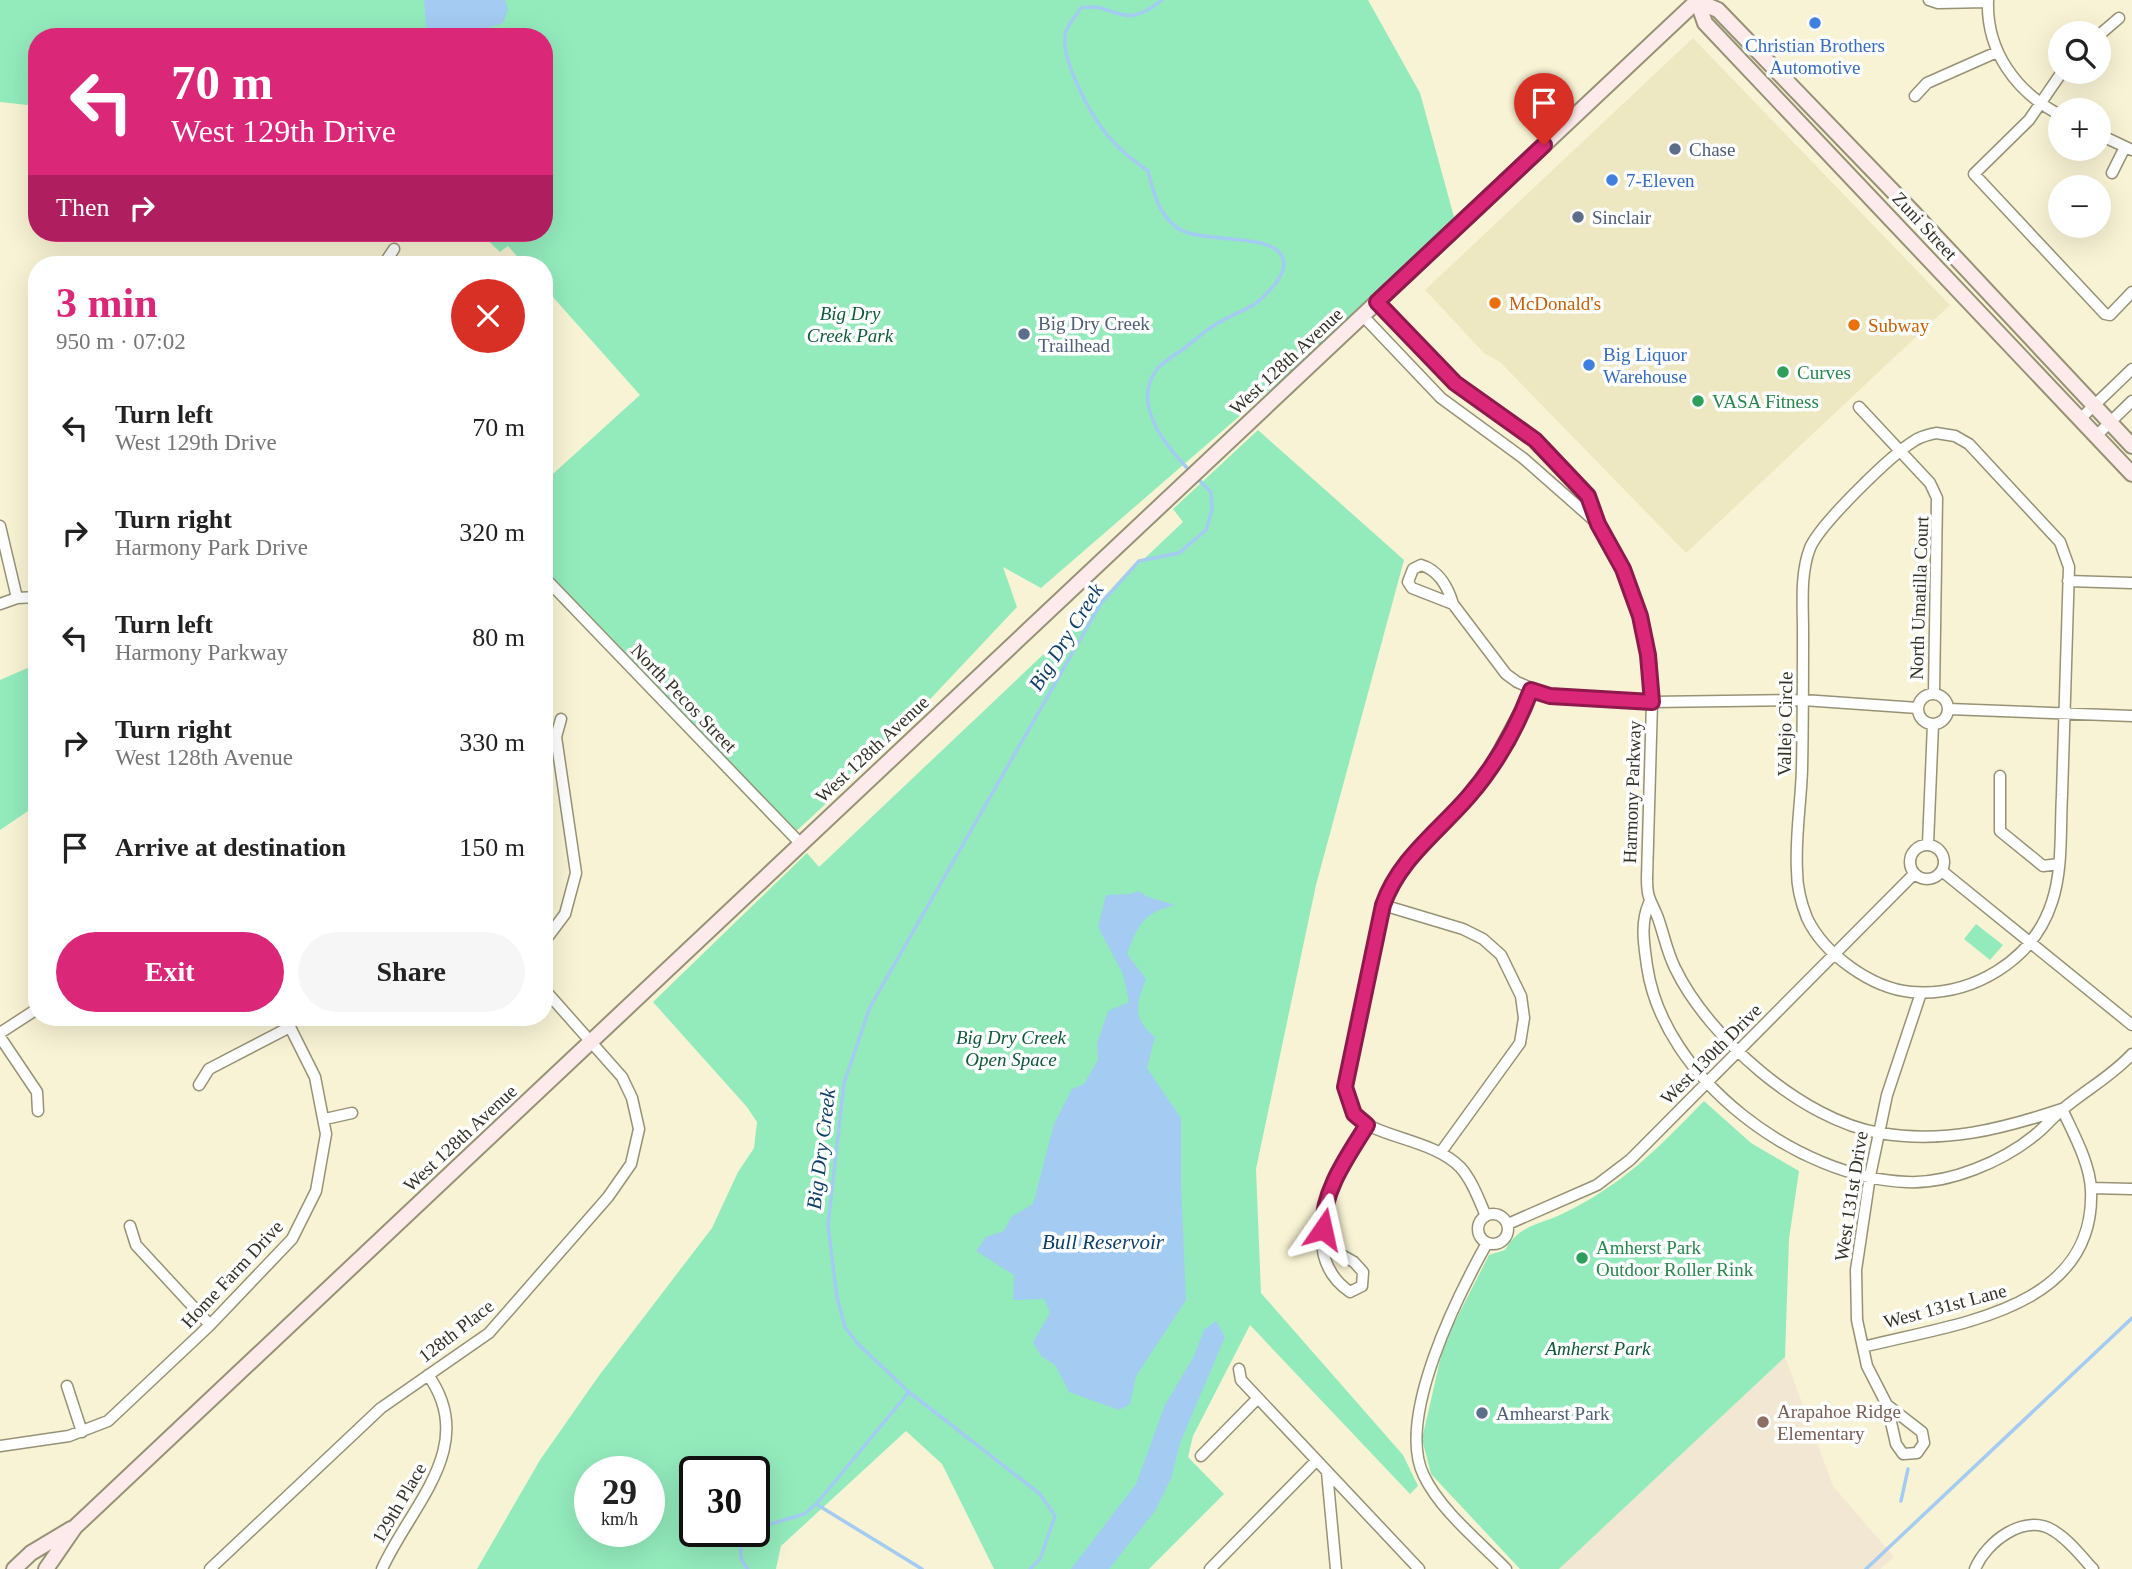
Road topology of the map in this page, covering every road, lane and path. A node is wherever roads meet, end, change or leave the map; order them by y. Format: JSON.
{"nodes":[{"id":1,"x":1697,"y":0,"type":"edge"},
{"id":2,"x":1929,"y":0,"type":"edge"},
{"id":3,"x":1962,"y":0,"type":"edge"},
{"id":4,"x":1987,"y":1,"type":"edge"},
{"id":5,"x":2119,"y":18,"type":"dead end"},
{"id":6,"x":2111,"y":25,"type":"edge"},
{"id":7,"x":1997,"y":52,"type":"junction"},
{"id":8,"x":2054,"y":84,"type":"edge"},
{"id":9,"x":1915,"y":96,"type":"dead end"},
{"id":10,"x":2040,"y":104,"type":"junction"},
{"id":11,"x":2048,"y":108,"type":"edge"},
{"id":12,"x":2111,"y":139,"type":"edge"},
{"id":13,"x":2129,"y":147,"type":"edge"},
{"id":14,"x":2112,"y":173,"type":"dead end"},
{"id":15,"x":394,"y":249,"type":"dead end"},
{"id":16,"x":389,"y":256,"type":"edge"},
{"id":17,"x":2132,"y":292,"type":"edge"},
{"id":18,"x":1377,"y":302,"type":"junction"},
{"id":19,"x":1363,"y":316,"type":"junction"},
{"id":20,"x":2132,"y":369,"type":"edge"},
{"id":21,"x":1462,"y":389,"type":"junction"},
{"id":22,"x":2132,"y":401,"type":"edge"},
{"id":23,"x":1448,"y":403,"type":"junction"},
{"id":24,"x":2094,"y":405,"type":"junction"},
{"id":25,"x":1859,"y":407,"type":"dead end"},
{"id":26,"x":2080,"y":419,"type":"junction"},
{"id":27,"x":2110,"y":422,"type":"junction"},
{"id":28,"x":2096,"y":436,"type":"junction"},
{"id":29,"x":2132,"y":446,"type":"edge"},
{"id":30,"x":1901,"y":451,"type":"junction"},
{"id":31,"x":2132,"y":474,"type":"edge"},
{"id":32,"x":1598,"y":524,"type":"junction"},
{"id":33,"x":0,"y":526,"type":"edge"},
{"id":34,"x":2068,"y":580,"type":"junction"},
{"id":35,"x":2132,"y":583,"type":"edge"},
{"id":36,"x":553,"y":586,"type":"edge"},
{"id":37,"x":28,"y":597,"type":"edge"},
{"id":38,"x":17,"y":598,"type":"junction"},
{"id":39,"x":0,"y":604,"type":"edge"},
{"id":40,"x":1453,"y":604,"type":"junction"},
{"id":41,"x":1531,"y":690,"type":"junction"},
{"id":42,"x":1934,"y":694,"type":"junction"},
{"id":43,"x":1803,"y":700,"type":"junction"},
{"id":44,"x":1652,"y":702,"type":"junction"},
{"id":45,"x":1918,"y":708,"type":"junction"},
{"id":46,"x":1949,"y":709,"type":"junction"},
{"id":47,"x":2065,"y":716,"type":"junction"},
{"id":48,"x":2132,"y":716,"type":"edge"},
{"id":49,"x":562,"y":719,"type":"dead end"},
{"id":50,"x":1933,"y":724,"type":"junction"},
{"id":51,"x":2000,"y":776,"type":"dead end"},
{"id":52,"x":800,"y":843,"type":"junction"},
{"id":53,"x":1928,"y":844,"type":"junction"},
{"id":54,"x":2059,"y":864,"type":"junction"},
{"id":55,"x":1942,"y":871,"type":"junction"},
{"id":56,"x":1914,"y":874,"type":"junction"},
{"id":57,"x":1649,"y":904,"type":"junction"},
{"id":58,"x":1383,"y":905,"type":"junction"},
{"id":59,"x":553,"y":930,"type":"edge"},
{"id":60,"x":2030,"y":944,"type":"junction"},
{"id":61,"x":1836,"y":954,"type":"junction"},
{"id":62,"x":1921,"y":993,"type":"junction"},
{"id":63,"x":553,"y":999,"type":"edge"},
{"id":64,"x":28,"y":1015,"type":"edge"},
{"id":65,"x":2132,"y":1024,"type":"edge"},
{"id":66,"x":290,"y":1027,"type":"joint"},
{"id":67,"x":0,"y":1035,"type":"edge"},
{"id":68,"x":592,"y":1041,"type":"junction"},
{"id":69,"x":1739,"y":1050,"type":"junction"},
{"id":70,"x":2132,"y":1054,"type":"edge"},
{"id":71,"x":1708,"y":1083,"type":"junction"},
{"id":72,"x":199,"y":1085,"type":"dead end"},
{"id":73,"x":2062,"y":1109,"type":"junction"},
{"id":74,"x":38,"y":1111,"type":"dead end"},
{"id":75,"x":352,"y":1113,"type":"dead end"},
{"id":76,"x":325,"y":1118,"type":"junction"},
{"id":77,"x":1367,"y":1125,"type":"junction"},
{"id":78,"x":1878,"y":1133,"type":"junction"},
{"id":79,"x":1441,"y":1152,"type":"junction"},
{"id":80,"x":1870,"y":1176,"type":"junction"},
{"id":81,"x":2091,"y":1188,"type":"junction"},
{"id":82,"x":2132,"y":1189,"type":"edge"},
{"id":83,"x":1486,"y":1216,"type":"junction"},
{"id":84,"x":1508,"y":1224,"type":"junction"},
{"id":85,"x":130,"y":1226,"type":"dead end"},
{"id":86,"x":1487,"y":1243,"type":"junction"},
{"id":87,"x":1324,"y":1245,"type":"junction"},
{"id":88,"x":211,"y":1325,"type":"junction"},
{"id":89,"x":1863,"y":1347,"type":"junction"},
{"id":90,"x":1239,"y":1369,"type":"dead end"},
{"id":91,"x":428,"y":1375,"type":"junction"},
{"id":92,"x":67,"y":1386,"type":"dead end"},
{"id":93,"x":1258,"y":1398,"type":"junction"},
{"id":94,"x":1887,"y":1405,"type":"junction"},
{"id":95,"x":82,"y":1433,"type":"junction"},
{"id":96,"x":0,"y":1446,"type":"edge"},
{"id":97,"x":1201,"y":1456,"type":"dead end"},
{"id":98,"x":1317,"y":1461,"type":"junction"},
{"id":99,"x":1327,"y":1472,"type":"junction"},
{"id":100,"x":75,"y":1527,"type":"junction"},
{"id":101,"x":14,"y":1569,"type":"edge"},
{"id":102,"x":46,"y":1569,"type":"edge"},
{"id":103,"x":210,"y":1569,"type":"edge"},
{"id":104,"x":382,"y":1569,"type":"edge"},
{"id":105,"x":1210,"y":1569,"type":"edge"},
{"id":106,"x":1336,"y":1569,"type":"edge"},
{"id":107,"x":1419,"y":1569,"type":"edge"},
{"id":108,"x":1506,"y":1569,"type":"edge"},
{"id":109,"x":1975,"y":1569,"type":"edge"},
{"id":110,"x":2093,"y":1569,"type":"edge"}],
"edges":[{"from":1,"to":18,"type":"main road","name":"West 128th Avenue"},
{"from":1,"to":24,"type":"main road","name":"Zuni Street"},
{"from":1,"to":26,"type":"main road","name":"Zuni Street"},
{"from":2,"to":3,"type":"street"},
{"from":3,"to":4,"type":"street"},
{"from":4,"to":7,"type":"street"},
{"from":5,"to":6,"type":"street"},
{"from":7,"to":9,"type":"street"},
{"from":7,"to":10,"type":"street"},
{"from":8,"to":10,"type":"street"},
{"from":10,"to":11,"type":"street"},
{"from":10,"to":17,"type":"street"},
{"from":12,"to":13,"type":"street"},
{"from":13,"to":14,"type":"street"},
{"from":15,"to":16,"type":"street"},
{"from":18,"to":19,"type":"main road","name":"West 128th Avenue"},
{"from":18,"to":21,"type":"street","name":"Harmony Parkway"},
{"from":19,"to":23,"type":"street","name":"Harmony Parkway"},
{"from":19,"to":52,"type":"main road","name":"West 128th Avenue"},
{"from":20,"to":24,"type":"street"},
{"from":21,"to":23,"type":"street"},
{"from":21,"to":32,"type":"street","name":"Harmony Parkway"},
{"from":22,"to":27,"type":"street"},
{"from":23,"to":32,"type":"street","name":"Harmony Parkway"},
{"from":24,"to":26,"type":"street"},
{"from":24,"to":27,"type":"main road","name":"Zuni Street"},
{"from":25,"to":30,"type":"street","name":"North Umatilla Court"},
{"from":26,"to":28,"type":"main road","name":"Zuni Street"},
{"from":27,"to":28,"type":"street"},
{"from":27,"to":29,"type":"main road","name":"Zuni Street"},
{"from":28,"to":31,"type":"main road","name":"Zuni Street"},
{"from":30,"to":34,"type":"street","name":"Vallejo Circle"},
{"from":30,"to":42,"type":"street","name":"North Umatilla Court"},
{"from":30,"to":43,"type":"street","name":"Vallejo Circle"},
{"from":32,"to":44,"type":"street","name":"Harmony Parkway"},
{"from":33,"to":38,"type":"street"},
{"from":34,"to":35,"type":"street"},
{"from":34,"to":47,"type":"street","name":"Vallejo Circle"},
{"from":36,"to":52,"type":"street","name":"North Pecos Street"},
{"from":37,"to":38,"type":"street"},
{"from":38,"to":39,"type":"street"},
{"from":40,"to":40,"type":"street"},
{"from":40,"to":41,"type":"street"},
{"from":41,"to":44,"type":"street"},
{"from":41,"to":58,"type":"street"},
{"from":42,"to":45,"type":"street"},
{"from":42,"to":46,"type":"street"},
{"from":43,"to":44,"type":"street"},
{"from":43,"to":45,"type":"street"},
{"from":43,"to":61,"type":"street","name":"Vallejo Circle"},
{"from":44,"to":57,"type":"street","name":"Harmony Parkway"},
{"from":45,"to":50,"type":"street"},
{"from":46,"to":47,"type":"street"},
{"from":46,"to":50,"type":"street"},
{"from":47,"to":48,"type":"street"},
{"from":47,"to":54,"type":"street","name":"Vallejo Circle"},
{"from":49,"to":59,"type":"street"},
{"from":50,"to":53,"type":"street"},
{"from":51,"to":54,"type":"street"},
{"from":52,"to":68,"type":"main road","name":"West 128th Avenue"},
{"from":53,"to":55,"type":"street"},
{"from":53,"to":56,"type":"street"},
{"from":54,"to":60,"type":"street","name":"Vallejo Circle"},
{"from":55,"to":56,"type":"street"},
{"from":55,"to":60,"type":"street"},
{"from":56,"to":61,"type":"street","name":"West 130th Drive"},
{"from":57,"to":69,"type":"street","name":"Harmony Parkway"},
{"from":57,"to":71,"type":"street","name":"Harmony Parkway"},
{"from":58,"to":77,"type":"street"},
{"from":58,"to":79,"type":"street"},
{"from":60,"to":62,"type":"street","name":"Vallejo Circle"},
{"from":60,"to":65,"type":"street"},
{"from":61,"to":62,"type":"street","name":"Vallejo Circle"},
{"from":61,"to":69,"type":"street","name":"West 130th Drive"},
{"from":62,"to":78,"type":"street","name":"West 131st Drive"},
{"from":63,"to":68,"type":"street","name":"128th Place"},
{"from":64,"to":67,"type":"street"},
{"from":66,"to":72,"type":"street"},
{"from":66,"to":76,"type":"street","name":"Home Farm Drive"},
{"from":67,"to":74,"type":"street"},
{"from":68,"to":91,"type":"street","name":"128th Place"},
{"from":68,"to":100,"type":"main road","name":"West 128th Avenue"},
{"from":69,"to":71,"type":"street","name":"West 130th Drive"},
{"from":69,"to":78,"type":"street","name":"Harmony Parkway"},
{"from":70,"to":73,"type":"street","name":"Harmony Parkway"},
{"from":71,"to":80,"type":"street","name":"Harmony Parkway"},
{"from":71,"to":84,"type":"street","name":"West 130th Drive"},
{"from":73,"to":78,"type":"street","name":"Harmony Parkway"},
{"from":73,"to":80,"type":"street","name":"Harmony Parkway"},
{"from":73,"to":81,"type":"street"},
{"from":75,"to":76,"type":"street"},
{"from":76,"to":88,"type":"street","name":"Home Farm Drive"},
{"from":77,"to":79,"type":"street"},
{"from":77,"to":87,"type":"street"},
{"from":78,"to":80,"type":"street","name":"West 131st Drive"},
{"from":79,"to":83,"type":"street"},
{"from":80,"to":89,"type":"street","name":"West 131st Drive"},
{"from":81,"to":82,"type":"street"},
{"from":81,"to":89,"type":"street","name":"West 131st Lane"},
{"from":83,"to":84,"type":"street"},
{"from":83,"to":86,"type":"street"},
{"from":84,"to":86,"type":"street"},
{"from":85,"to":88,"type":"street"},
{"from":86,"to":108,"type":"street"},
{"from":87,"to":87,"type":"street"},
{"from":88,"to":95,"type":"street","name":"Home Farm Drive"},
{"from":89,"to":94,"type":"street","name":"West 131st Drive"},
{"from":90,"to":93,"type":"street"},
{"from":91,"to":103,"type":"street","name":"128th Place"},
{"from":91,"to":104,"type":"street","name":"129th Place"},
{"from":92,"to":95,"type":"street"},
{"from":93,"to":97,"type":"street"},
{"from":93,"to":98,"type":"street"},
{"from":94,"to":94,"type":"street","name":"West 131st Drive"},
{"from":95,"to":96,"type":"street","name":"Home Farm Drive"},
{"from":98,"to":99,"type":"street"},
{"from":98,"to":105,"type":"street"},
{"from":99,"to":106,"type":"street"},
{"from":99,"to":107,"type":"street"},
{"from":100,"to":101,"type":"main road","name":"West 128th Avenue"},
{"from":100,"to":102,"type":"main road","name":"West 128th Avenue"},
{"from":109,"to":110,"type":"street"}]}
